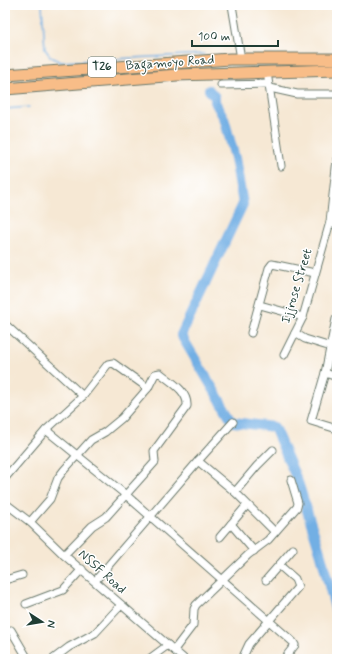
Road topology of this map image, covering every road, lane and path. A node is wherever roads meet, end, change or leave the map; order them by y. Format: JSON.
{"nodes":[{"id":1,"x":232,"y":5,"type":"edge"},
{"id":2,"x":241,"y":59,"type":"junction"},
{"id":3,"x":337,"y":59,"type":"edge"},
{"id":4,"x":337,"y":70,"type":"edge"},
{"id":5,"x":267,"y":72,"type":"junction"},
{"id":6,"x":5,"y":75,"type":"edge"},
{"id":7,"x":221,"y":85,"type":"dead end"},
{"id":8,"x":269,"y":86,"type":"junction"},
{"id":9,"x":5,"y":89,"type":"edge"},
{"id":10,"x":337,"y":94,"type":"edge"},
{"id":11,"x":337,"y":159,"type":"edge"},
{"id":12,"x":281,"y":166,"type":"dead end"},
{"id":13,"x":330,"y":222,"type":"junction"},
{"id":14,"x":337,"y":226,"type":"edge"},
{"id":15,"x":315,"y":273,"type":"junction"},
{"id":16,"x":260,"y":305,"type":"junction"},
{"id":17,"x":303,"y":318,"type":"junction"},
{"id":18,"x":336,"y":319,"type":"edge"},
{"id":19,"x":6,"y":327,"type":"edge"},
{"id":20,"x":251,"y":333,"type":"dead end"},
{"id":21,"x":296,"y":333,"type":"junction"},
{"id":22,"x":331,"y":346,"type":"junction"},
{"id":23,"x":284,"y":356,"type":"dead end"},
{"id":24,"x":325,"y":373,"type":"junction"},
{"id":25,"x":337,"y":377,"type":"edge"},
{"id":26,"x":148,"y":388,"type":"junction"},
{"id":27,"x":83,"y":396,"type":"junction"},
{"id":28,"x":233,"y":422,"type":"dead end"},
{"id":29,"x":337,"y":429,"type":"edge"},
{"id":30,"x":46,"y":430,"type":"junction"},
{"id":31,"x":273,"y":450,"type":"dead end"},
{"id":32,"x":77,"y":454,"type":"junction"},
{"id":33,"x":198,"y":462,"type":"junction"},
{"id":34,"x":5,"y":478,"type":"edge"},
{"id":35,"x":291,"y":480,"type":"dead end"},
{"id":36,"x":235,"y":492,"type":"junction"},
{"id":37,"x":126,"y":495,"type":"junction"},
{"id":38,"x":5,"y":503,"type":"edge"},
{"id":39,"x":247,"y":505,"type":"junction"},
{"id":40,"x":150,"y":516,"type":"junction"},
{"id":41,"x":30,"y":522,"type":"junction"},
{"id":42,"x":231,"y":524,"type":"junction"},
{"id":43,"x":275,"y":532,"type":"junction"},
{"id":44,"x":220,"y":537,"type":"dead end"},
{"id":45,"x":293,"y":549,"type":"dead end"},
{"id":46,"x":254,"y":551,"type":"junction"},
{"id":47,"x":64,"y":555,"type":"junction"},
{"id":48,"x":278,"y":565,"type":"junction"},
{"id":49,"x":82,"y":569,"type":"junction"},
{"id":50,"x":22,"y":575,"type":"dead end"},
{"id":51,"x":221,"y":579,"type":"junction"},
{"id":52,"x":5,"y":580,"type":"edge"},
{"id":53,"x":266,"y":580,"type":"dead end"},
{"id":54,"x":96,"y":581,"type":"junction"},
{"id":55,"x":26,"y":604,"type":"dead end"},
{"id":56,"x":121,"y":605,"type":"junction"},
{"id":57,"x":269,"y":622,"type":"junction"},
{"id":58,"x":11,"y":630,"type":"dead end"},
{"id":59,"x":171,"y":647,"type":"junction"},
{"id":60,"x":63,"y":656,"type":"edge"},
{"id":61,"x":28,"y":659,"type":"edge"},
{"id":62,"x":52,"y":659,"type":"edge"},
{"id":63,"x":149,"y":659,"type":"edge"},
{"id":64,"x":184,"y":659,"type":"edge"},
{"id":65,"x":242,"y":659,"type":"edge"},
{"id":66,"x":284,"y":659,"type":"edge"}],
"edges":[{"from":1,"to":2,"type":"street"},
{"from":2,"to":3,"type":"highway","name":"Bagamoyo Road","number":"T26"},
{"from":2,"to":6,"type":"highway","name":"Bagamoyo Road","number":"T26"},
{"from":4,"to":5,"type":"highway","name":"Bagamoyo Road","number":"T26"},
{"from":5,"to":8,"type":"street"},
{"from":5,"to":9,"type":"highway","name":"Bagamoyo Road","number":"T26"},
{"from":7,"to":8,"type":"street"},
{"from":8,"to":10,"type":"street"},
{"from":8,"to":12,"type":"street"},
{"from":11,"to":13,"type":"street","name":"Ijjrose Street"},
{"from":13,"to":14,"type":"street"},
{"from":13,"to":15,"type":"street","name":"Ijjrose Street"},
{"from":15,"to":16,"type":"street"},
{"from":15,"to":17,"type":"street","name":"Ijjrose Street"},
{"from":16,"to":17,"type":"street"},
{"from":16,"to":20,"type":"street"},
{"from":17,"to":21,"type":"street","name":"Ijjrose Street"},
{"from":18,"to":22,"type":"street"},
{"from":19,"to":27,"type":"street"},
{"from":21,"to":22,"type":"street"},
{"from":21,"to":23,"type":"street","name":"Ijjrose Street"},
{"from":22,"to":24,"type":"street"},
{"from":24,"to":25,"type":"street"},
{"from":24,"to":29,"type":"street"},
{"from":26,"to":27,"type":"street"},
{"from":26,"to":32,"type":"street"},
{"from":26,"to":37,"type":"street"},
{"from":27,"to":30,"type":"street"},
{"from":28,"to":33,"type":"street"},
{"from":30,"to":32,"type":"street"},
{"from":30,"to":34,"type":"street"},
{"from":31,"to":36,"type":"street"},
{"from":32,"to":37,"type":"street"},
{"from":32,"to":41,"type":"street"},
{"from":33,"to":36,"type":"street"},
{"from":33,"to":40,"type":"street"},
{"from":35,"to":43,"type":"street"},
{"from":36,"to":39,"type":"street"},
{"from":37,"to":40,"type":"street"},
{"from":37,"to":47,"type":"street"},
{"from":38,"to":41,"type":"street","name":"NSSF Road"},
{"from":39,"to":42,"type":"street"},
{"from":39,"to":43,"type":"street"},
{"from":40,"to":51,"type":"street"},
{"from":40,"to":54,"type":"street"},
{"from":41,"to":47,"type":"street","name":"NSSF Road"},
{"from":42,"to":44,"type":"street"},
{"from":42,"to":46,"type":"street"},
{"from":43,"to":46,"type":"street"},
{"from":45,"to":48,"type":"street"},
{"from":46,"to":51,"type":"street"},
{"from":47,"to":49,"type":"street","name":"NSSF Road"},
{"from":48,"to":53,"type":"street"},
{"from":48,"to":57,"type":"street"},
{"from":49,"to":54,"type":"street","name":"NSSF Road"},
{"from":49,"to":55,"type":"street"},
{"from":50,"to":52,"type":"street"},
{"from":51,"to":57,"type":"street"},
{"from":51,"to":59,"type":"street"},
{"from":54,"to":56,"type":"street","name":"NSSF Road"},
{"from":56,"to":59,"type":"street","name":"NSSF Road"},
{"from":56,"to":60,"type":"street"},
{"from":57,"to":65,"type":"street"},
{"from":57,"to":66,"type":"street"},
{"from":58,"to":61,"type":"street"},
{"from":59,"to":63,"type":"street"},
{"from":59,"to":64,"type":"street","name":"NSSF Road"},
{"from":60,"to":62,"type":"street"}]}
